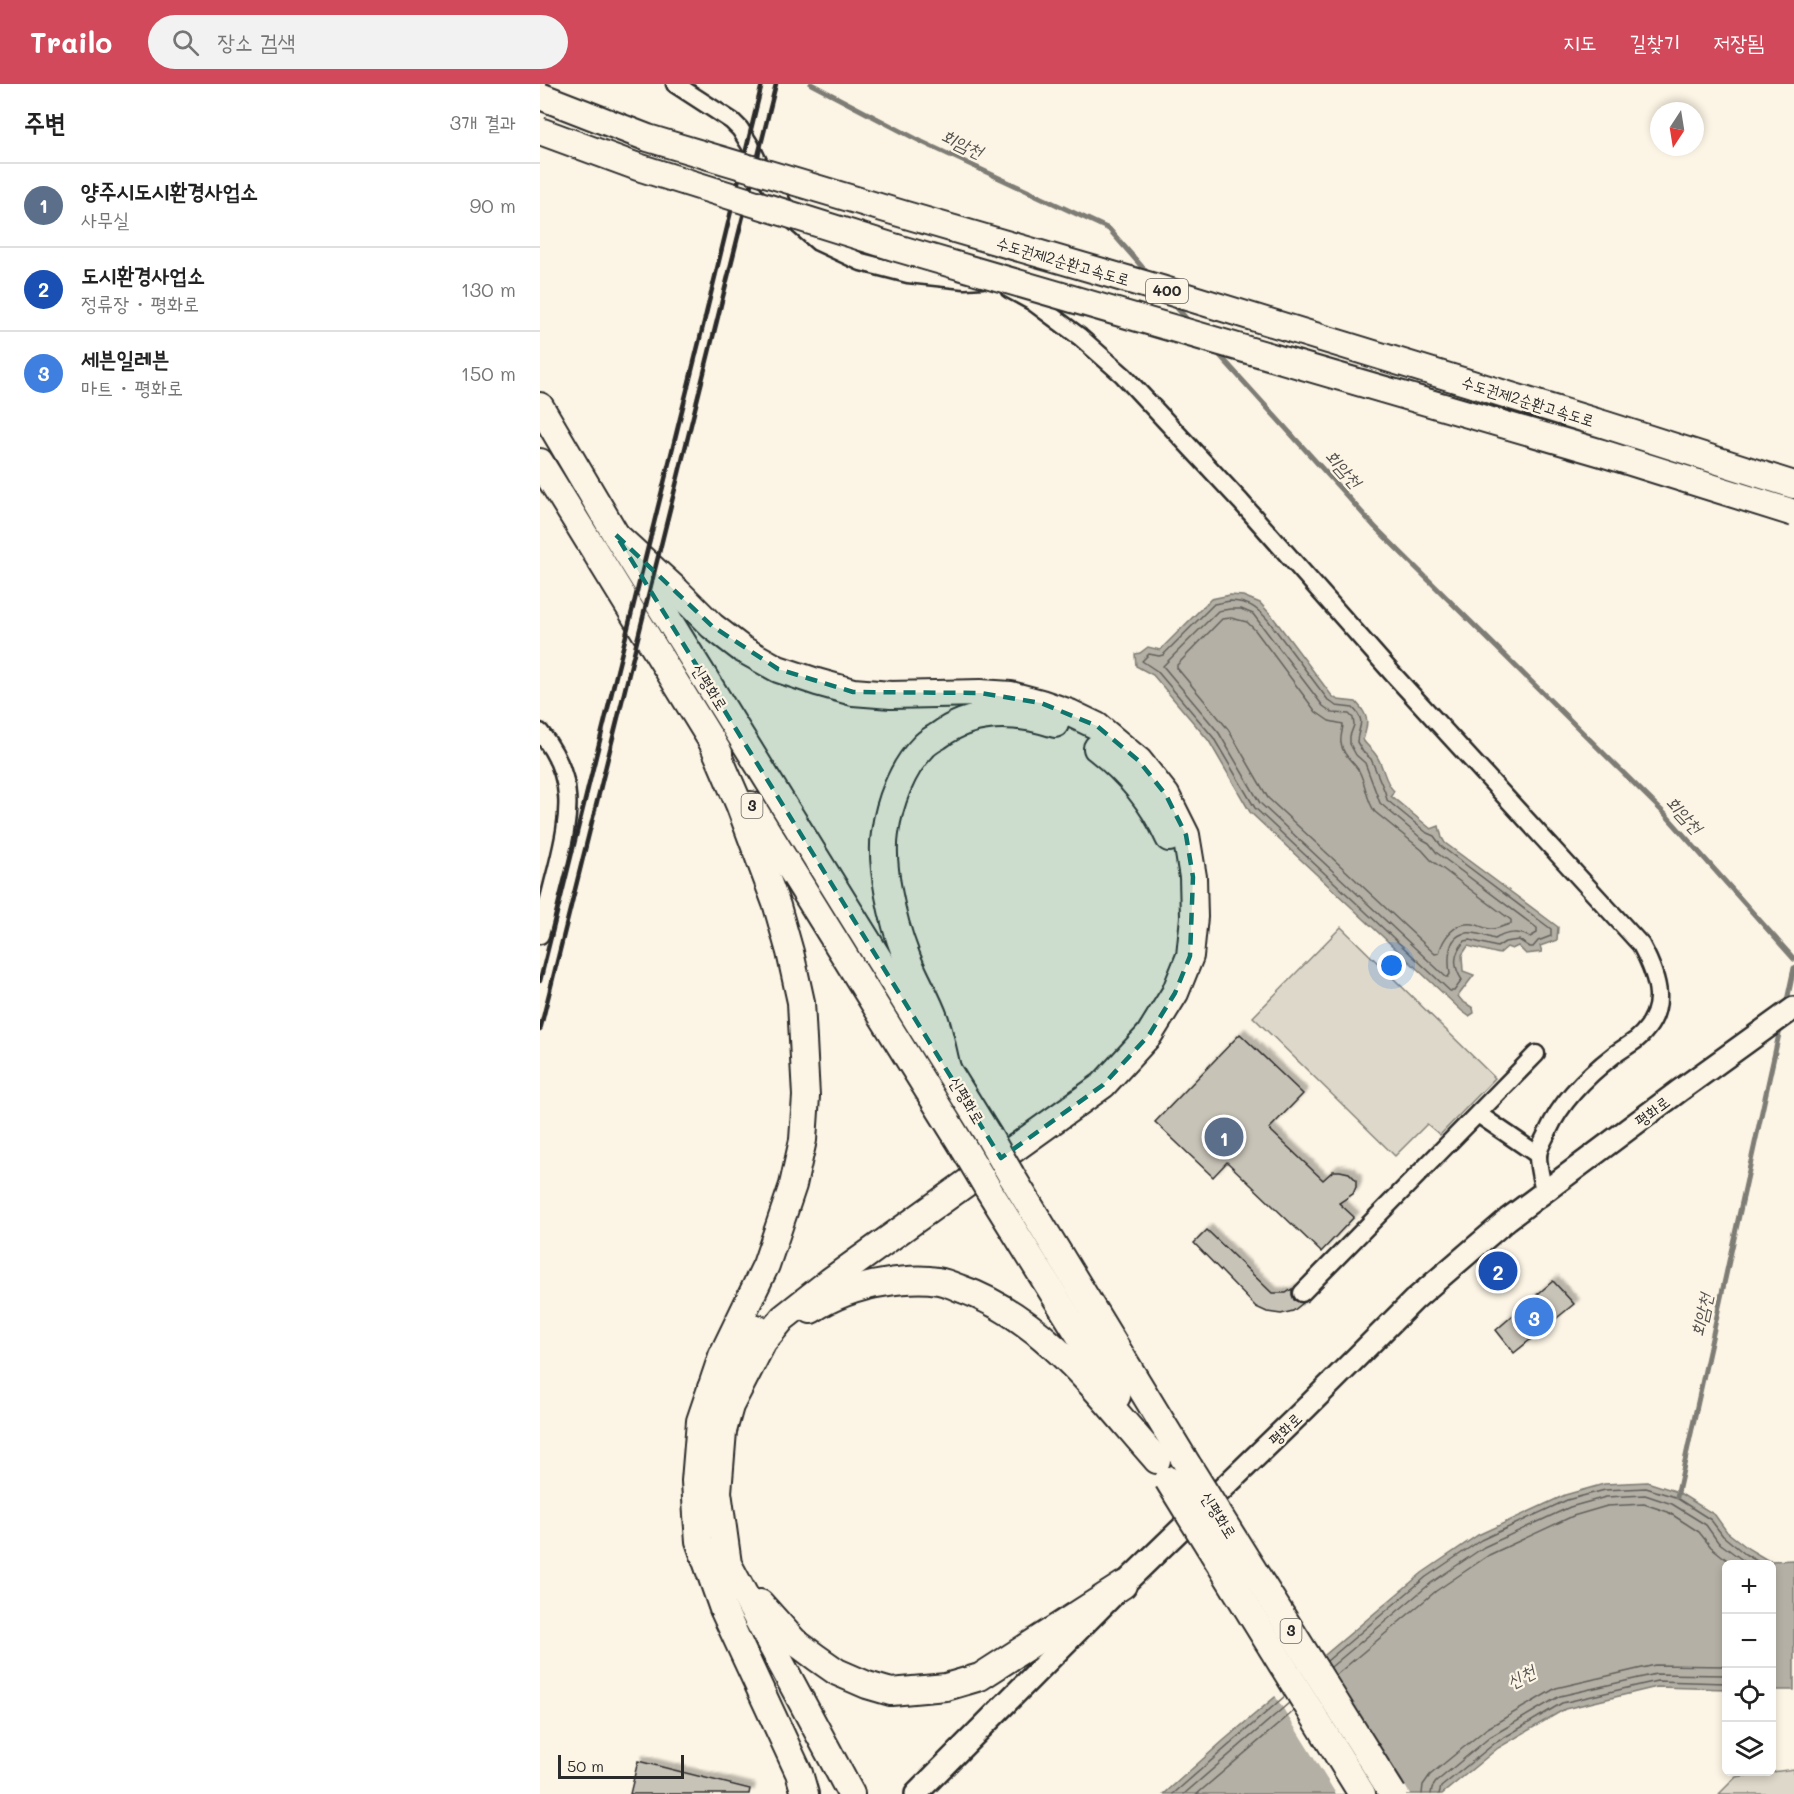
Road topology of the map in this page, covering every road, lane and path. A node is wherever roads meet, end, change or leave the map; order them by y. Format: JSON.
{"nodes":[{"id":1,"x":675,"y":84,"type":"edge"},
{"id":2,"x":540,"y":96,"type":"edge"},
{"id":3,"x":540,"y":130,"type":"edge"},
{"id":4,"x":540,"y":406,"type":"edge"},
{"id":5,"x":540,"y":462,"type":"edge"},
{"id":6,"x":1794,"y":485,"type":"edge"},
{"id":7,"x":1794,"y":513,"type":"edge"},
{"id":8,"x":616,"y":535,"type":"junction"},
{"id":9,"x":540,"y":732,"type":"edge"},
{"id":10,"x":711,"y":739,"type":"junction"},
{"id":11,"x":540,"y":935,"type":"edge"},
{"id":12,"x":1794,"y":1008,"type":"edge"},
{"id":13,"x":1536,"y":1054,"type":"dead end"},
{"id":14,"x":947,"y":1068,"type":"junction"},
{"id":15,"x":1478,"y":1114,"type":"junction"},
{"id":16,"x":1538,"y":1155,"type":"junction"},
{"id":17,"x":1544,"y":1192,"type":"junction"},
{"id":18,"x":1302,"y":1293,"type":"dead end"},
{"id":19,"x":748,"y":1370,"type":"junction"},
{"id":20,"x":711,"y":1388,"type":"junction"},
{"id":21,"x":1171,"y":1469,"type":"junction"},
{"id":22,"x":728,"y":1564,"type":"junction"},
{"id":23,"x":1123,"y":1585,"type":"junction"},
{"id":24,"x":802,"y":1783,"type":"edge"},
{"id":25,"x":816,"y":1794,"type":"edge"},
{"id":26,"x":851,"y":1794,"type":"edge"},
{"id":27,"x":916,"y":1794,"type":"edge"},
{"id":28,"x":1362,"y":1794,"type":"edge"},
{"id":29,"x":1393,"y":1794,"type":"edge"}],
"edges":[{"from":1,"to":16,"type":"street"},
{"from":2,"to":6,"type":"highway","name":"수도권제2순환고속도로","number":"400","bridge":true},
{"from":3,"to":7,"type":"highway","name":"수도권제2순환고속도로","number":"400","bridge":true},
{"from":4,"to":8,"type":"highway","name":"신평화로","number":"3"},
{"from":5,"to":10,"type":"highway","name":"신평화로","number":"3"},
{"from":8,"to":14,"type":"highway","name":"신평화로","number":"3"},
{"from":8,"to":19,"type":"highway"},
{"from":9,"to":11,"type":"street"},
{"from":10,"to":20,"type":"highway"},
{"from":10,"to":21,"type":"highway","name":"신평화로","number":"3","bridge":true},
{"from":12,"to":17,"type":"main road","name":"평화로"},
{"from":13,"to":15,"type":"street"},
{"from":14,"to":20,"type":"highway"},
{"from":14,"to":21,"type":"highway","name":"신평화로","number":"3","bridge":true},
{"from":15,"to":16,"type":"street"},
{"from":15,"to":18,"type":"street"},
{"from":16,"to":17,"type":"street"},
{"from":17,"to":23,"type":"main road","name":"평화로"},
{"from":19,"to":21,"type":"highway"},
{"from":19,"to":22,"type":"highway"},
{"from":20,"to":24,"type":"highway"},
{"from":21,"to":28,"type":"highway","name":"신평화로","number":"3","bridge":true},
{"from":21,"to":29,"type":"highway","name":"신평화로","number":"3","bridge":true},
{"from":22,"to":23,"type":"highway"},
{"from":22,"to":26,"type":"highway"},
{"from":23,"to":27,"type":"main road","name":"평화로"},
{"from":24,"to":25,"type":"highway"}]}
